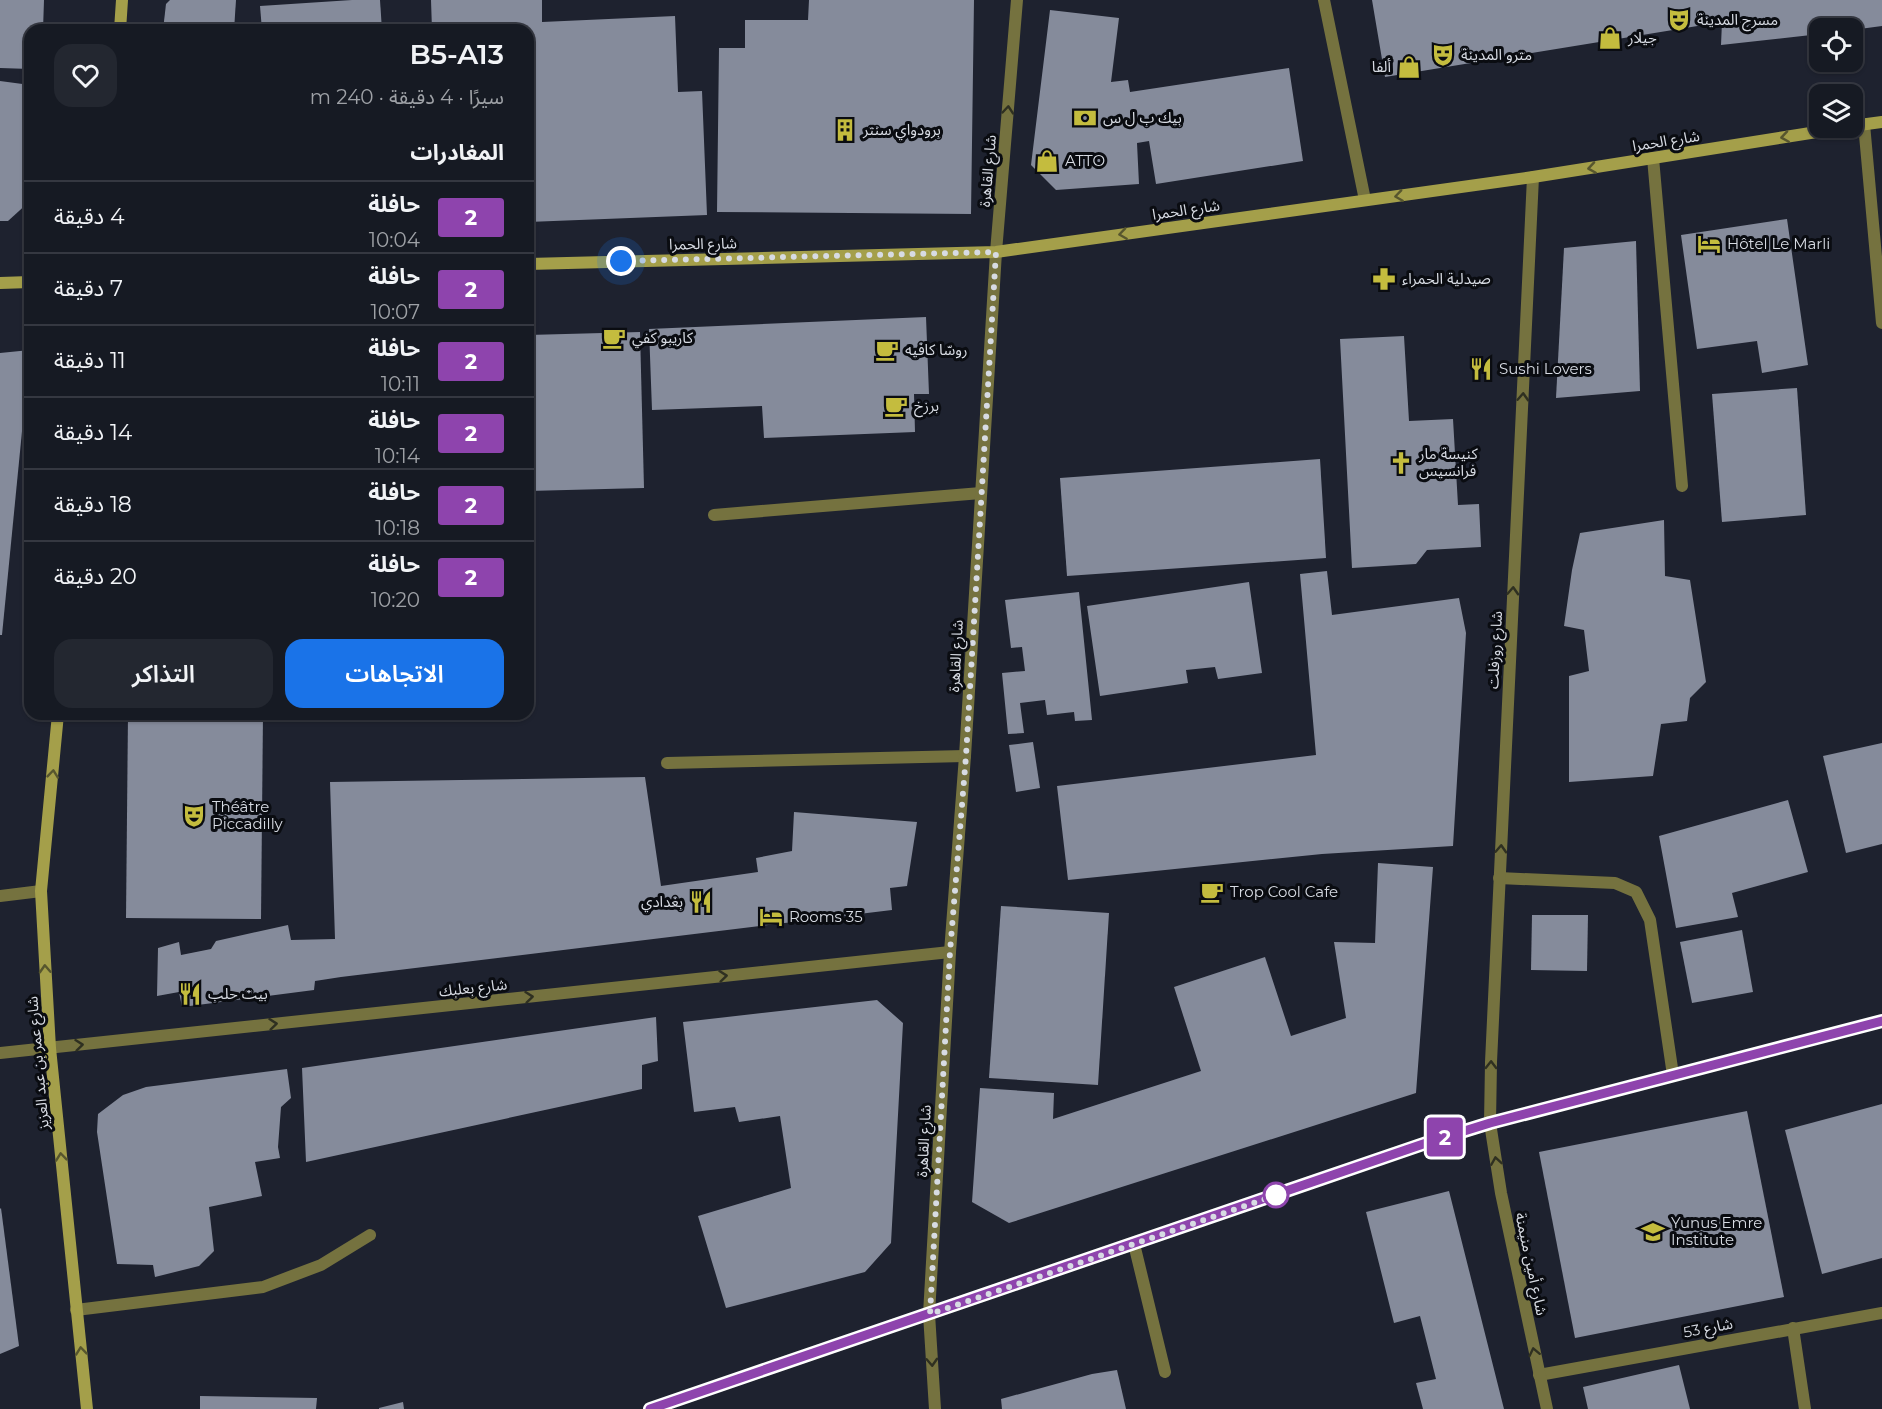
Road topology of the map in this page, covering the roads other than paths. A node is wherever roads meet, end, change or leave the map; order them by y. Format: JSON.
{"nodes":[{"id":1,"x":122,"y":0,"type":"edge"},
{"id":2,"x":1017,"y":0,"type":"edge"},
{"id":3,"x":1324,"y":0,"type":"edge"},
{"id":4,"x":120,"y":24,"type":"edge"},
{"id":5,"x":1882,"y":122,"type":"edge"},
{"id":6,"x":1863,"y":124,"type":"edge"},
{"id":7,"x":1809,"y":133,"type":"edge"},
{"id":8,"x":1860,"y":138,"type":"edge"},
{"id":9,"x":1653,"y":158,"type":"junction"},
{"id":10,"x":1533,"y":177,"type":"junction"},
{"id":11,"x":1365,"y":200,"type":"junction"},
{"id":12,"x":996,"y":252,"type":"junction"},
{"id":13,"x":534,"y":264,"type":"edge"},
{"id":14,"x":24,"y":282,"type":"edge"},
{"id":15,"x":0,"y":283,"type":"edge"},
{"id":16,"x":1882,"y":323,"type":"edge"},
{"id":17,"x":1682,"y":486,"type":"dead end"},
{"id":18,"x":981,"y":493,"type":"junction"},
{"id":19,"x":714,"y":515,"type":"dead end"},
{"id":20,"x":57,"y":720,"type":"edge"},
{"id":21,"x":966,"y":756,"type":"junction"},
{"id":22,"x":667,"y":763,"type":"dead end"},
{"id":23,"x":1499,"y":879,"type":"junction"},
{"id":24,"x":41,"y":891,"type":"junction"},
{"id":25,"x":0,"y":896,"type":"edge"},
{"id":26,"x":950,"y":952,"type":"junction"},
{"id":27,"x":1882,"y":1021,"type":"edge"},
{"id":28,"x":50,"y":1048,"type":"junction"},
{"id":29,"x":0,"y":1053,"type":"edge"},
{"id":30,"x":1673,"y":1075,"type":"junction"},
{"id":31,"x":1490,"y":1123,"type":"junction"},
{"id":32,"x":369,"y":1235,"type":"dead end"},
{"id":33,"x":1134,"y":1244,"type":"junction"},
{"id":34,"x":76,"y":1310,"type":"junction"},
{"id":35,"x":1882,"y":1313,"type":"edge"},
{"id":36,"x":930,"y":1314,"type":"junction"},
{"id":37,"x":1793,"y":1328,"type":"junction"},
{"id":38,"x":1165,"y":1372,"type":"dead end"},
{"id":39,"x":1539,"y":1375,"type":"junction"},
{"id":40,"x":87,"y":1409,"type":"edge"},
{"id":41,"x":651,"y":1409,"type":"edge"},
{"id":42,"x":935,"y":1409,"type":"edge"},
{"id":43,"x":1547,"y":1409,"type":"edge"},
{"id":44,"x":1805,"y":1409,"type":"edge"}],
"edges":[{"from":1,"to":4,"type":"main road"},
{"from":12,"to":2,"type":"street","name":"شارع القاهرة","one_way":true},
{"from":3,"to":11,"type":"street"},
{"from":5,"to":6,"type":"main road"},
{"from":7,"to":9,"type":"main road","name":"شارع الحمرا","one_way":true},
{"from":8,"to":16,"type":"street"},
{"from":9,"to":10,"type":"main road","name":"شارع الحمرا","one_way":true},
{"from":9,"to":17,"type":"street"},
{"from":10,"to":11,"type":"main road","name":"شارع الحمرا","one_way":true},
{"from":23,"to":10,"type":"street","name":"شارع روزفلت","one_way":true},
{"from":11,"to":12,"type":"main road","name":"شارع الحمرا","one_way":true},
{"from":12,"to":13,"type":"main road","name":"شارع الحمرا"},
{"from":12,"to":18,"type":"street","name":"شارع القاهرة"},
{"from":14,"to":15,"type":"main road"},
{"from":18,"to":19,"type":"street"},
{"from":18,"to":21,"type":"street","name":"شارع القاهرة"},
{"from":24,"to":20,"type":"main road","name":"شارع عمر بن عبد العزيز","one_way":true},
{"from":21,"to":22,"type":"street"},
{"from":21,"to":26,"type":"street","name":"شارع القاهرة"},
{"from":23,"to":30,"type":"street"},
{"from":31,"to":23,"type":"street","name":"شارع روزفلت","one_way":true},
{"from":24,"to":25,"type":"street"},
{"from":28,"to":24,"type":"main road","name":"شارع عمر بن عبد العزيز","one_way":true},
{"from":28,"to":26,"type":"street","name":"شارع بعلبك","one_way":true},
{"from":26,"to":36,"type":"street","name":"شارع القاهرة"},
{"from":27,"to":30,"type":"main road"},
{"from":28,"to":29,"type":"street","name":"شارع بعلبك"},
{"from":34,"to":28,"type":"main road","name":"شارع عمر بن عبد العزيز","one_way":true},
{"from":30,"to":31,"type":"main road"},
{"from":31,"to":33,"type":"main road"},
{"from":39,"to":31,"type":"street","name":"شارع أمين منيمنة","one_way":true},
{"from":32,"to":34,"type":"street"},
{"from":33,"to":36,"type":"main road"},
{"from":33,"to":38,"type":"street"},
{"from":40,"to":34,"type":"main road","name":"شارع عمر بن عبد العزيز","one_way":true},
{"from":35,"to":37,"type":"street","name":"شارع 53"},
{"from":36,"to":41,"type":"main road"},
{"from":36,"to":42,"type":"street","name":"شارع القاهرة","one_way":true},
{"from":37,"to":39,"type":"street","name":"شارع 53"},
{"from":37,"to":44,"type":"street"},
{"from":39,"to":43,"type":"street","name":"شارع أمين منيمنة"}]}
